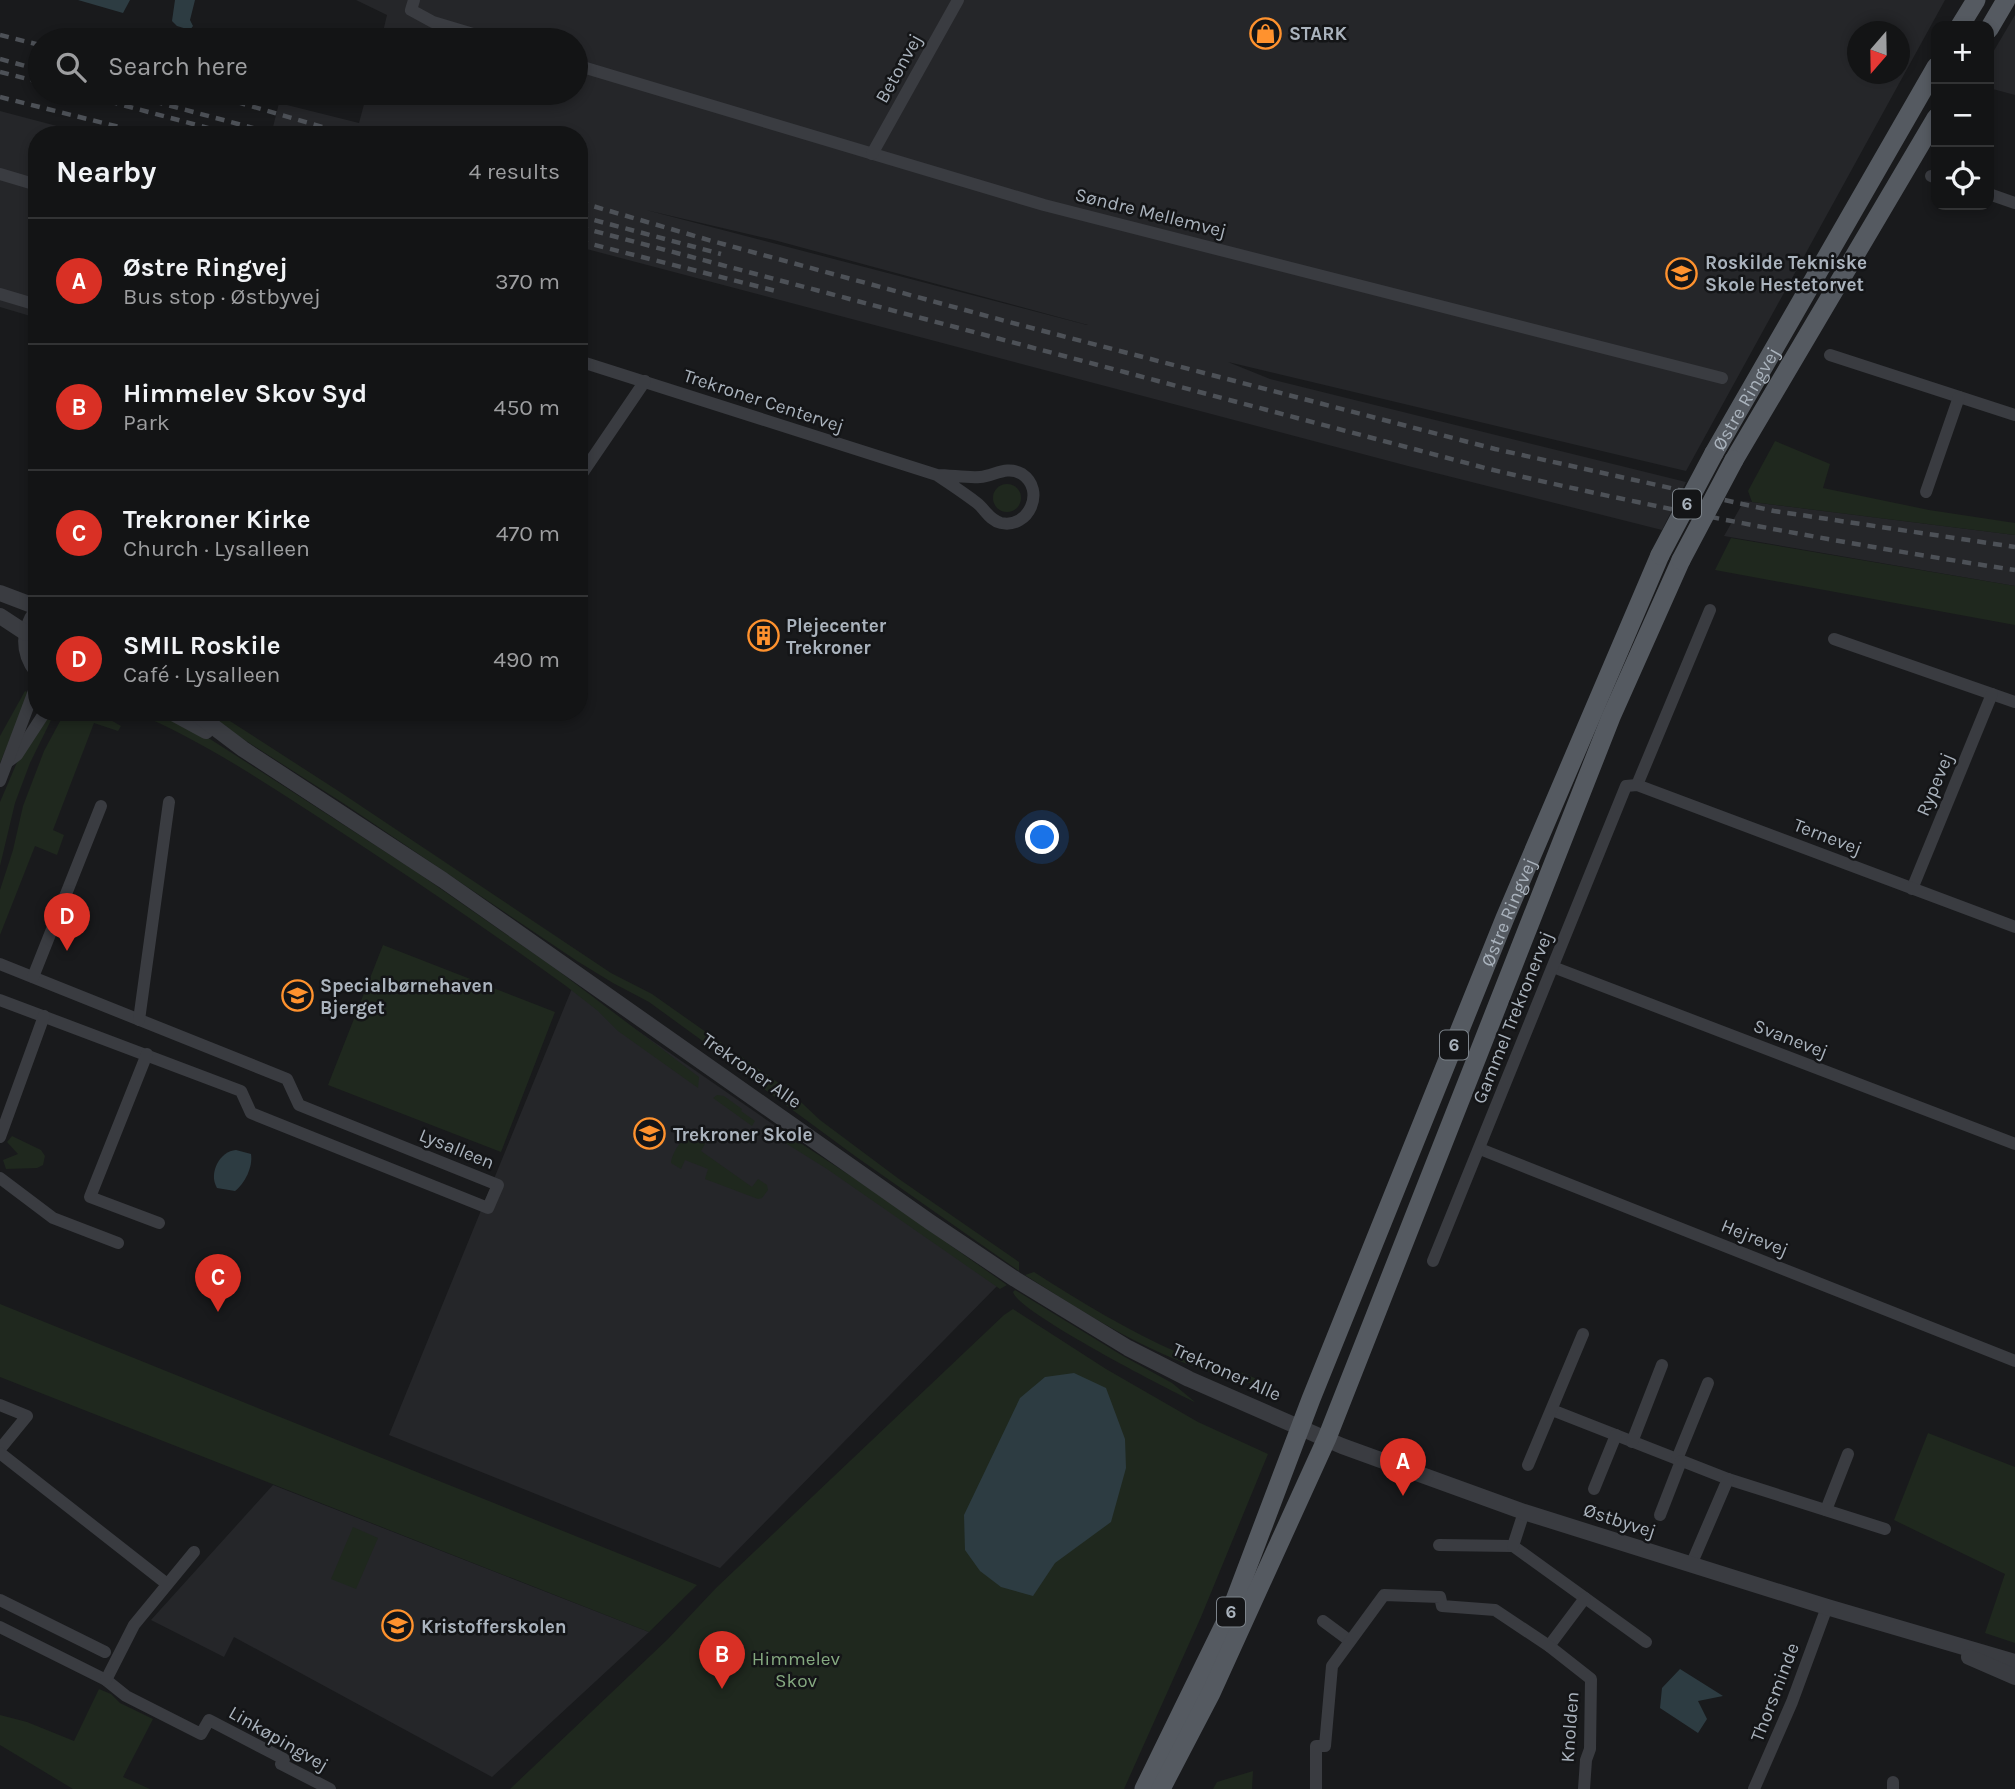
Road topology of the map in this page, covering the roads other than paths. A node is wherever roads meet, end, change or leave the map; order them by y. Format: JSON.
{"nodes":[{"id":1,"x":958,"y":0,"type":"edge"},
{"id":2,"x":1976,"y":0,"type":"edge"},
{"id":3,"x":2006,"y":0,"type":"edge"},
{"id":4,"x":413,"y":5,"type":"edge"},
{"id":5,"x":1963,"y":21,"type":"edge"},
{"id":6,"x":1994,"y":21,"type":"edge"},
{"id":7,"x":453,"y":28,"type":"edge"},
{"id":8,"x":588,"y":69,"type":"edge"},
{"id":9,"x":1931,"y":76,"type":"edge"},
{"id":10,"x":1931,"y":126,"type":"edge"},
{"id":11,"x":872,"y":154,"type":"junction"},
{"id":12,"x":0,"y":174,"type":"edge"},
{"id":13,"x":28,"y":182,"type":"edge"},
{"id":14,"x":1994,"y":196,"type":"edge"},
{"id":15,"x":2015,"y":202,"type":"edge"},
{"id":16,"x":0,"y":294,"type":"edge"},
{"id":17,"x":28,"y":302,"type":"edge"},
{"id":18,"x":1830,"y":355,"type":"dead end"},
{"id":19,"x":588,"y":364,"type":"edge"},
{"id":20,"x":1722,"y":378,"type":"dead end"},
{"id":21,"x":645,"y":381,"type":"junction"},
{"id":22,"x":1959,"y":397,"type":"junction"},
{"id":23,"x":2015,"y":415,"type":"edge"},
{"id":24,"x":588,"y":465,"type":"edge"},
{"id":25,"x":937,"y":475,"type":"junction"},
{"id":26,"x":1926,"y":492,"type":"dead end"},
{"id":27,"x":0,"y":593,"type":"edge"},
{"id":28,"x":28,"y":605,"type":"edge"},
{"id":29,"x":1710,"y":611,"type":"dead end"},
{"id":30,"x":0,"y":616,"type":"edge"},
{"id":31,"x":28,"y":629,"type":"edge"},
{"id":32,"x":26,"y":633,"type":"junction"},
{"id":33,"x":1834,"y":639,"type":"dead end"},
{"id":34,"x":28,"y":655,"type":"edge"},
{"id":35,"x":1992,"y":694,"type":"junction"},
{"id":36,"x":2015,"y":702,"type":"edge"},
{"id":37,"x":28,"y":708,"type":"edge"},
{"id":38,"x":39,"y":721,"type":"edge"},
{"id":39,"x":189,"y":721,"type":"edge"},
{"id":40,"x":206,"y":721,"type":"edge"},
{"id":41,"x":243,"y":749,"type":"junction"},
{"id":42,"x":9,"y":761,"type":"junction"},
{"id":43,"x":0,"y":781,"type":"edge"},
{"id":44,"x":1632,"y":785,"type":"junction"},
{"id":45,"x":169,"y":802,"type":"dead end"},
{"id":46,"x":101,"y":806,"type":"dead end"},
{"id":47,"x":1912,"y":888,"type":"junction"},
{"id":48,"x":2015,"y":927,"type":"edge"},
{"id":49,"x":0,"y":964,"type":"edge"},
{"id":50,"x":1553,"y":967,"type":"junction"},
{"id":51,"x":33,"y":977,"type":"junction"},
{"id":52,"x":0,"y":1000,"type":"edge"},
{"id":53,"x":44,"y":1016,"type":"junction"},
{"id":54,"x":139,"y":1020,"type":"junction"},
{"id":55,"x":147,"y":1054,"type":"junction"},
{"id":56,"x":299,"y":1105,"type":"junction"},
{"id":57,"x":290,"y":1129,"type":"junction"},
{"id":58,"x":0,"y":1137,"type":"edge"},
{"id":59,"x":2015,"y":1144,"type":"edge"},
{"id":60,"x":1480,"y":1149,"type":"junction"},
{"id":61,"x":0,"y":1178,"type":"edge"},
{"id":62,"x":159,"y":1223,"type":"dead end"},
{"id":63,"x":118,"y":1244,"type":"dead end"},
{"id":64,"x":1433,"y":1261,"type":"dead end"},
{"id":65,"x":1583,"y":1334,"type":"dead end"},
{"id":66,"x":2015,"y":1361,"type":"edge"},
{"id":67,"x":1662,"y":1365,"type":"dead end"},
{"id":68,"x":1708,"y":1383,"type":"dead end"},
{"id":69,"x":0,"y":1405,"type":"edge"},
{"id":70,"x":1552,"y":1410,"type":"junction"},
{"id":71,"x":1301,"y":1428,"type":"junction"},
{"id":72,"x":1616,"y":1435,"type":"junction"},
{"id":73,"x":1327,"y":1438,"type":"junction"},
{"id":74,"x":1632,"y":1442,"type":"junction"},
{"id":75,"x":0,"y":1451,"type":"edge"},
{"id":76,"x":1848,"y":1454,"type":"dead end"},
{"id":77,"x":1679,"y":1460,"type":"junction"},
{"id":78,"x":1528,"y":1465,"type":"dead end"},
{"id":79,"x":1728,"y":1479,"type":"junction"},
{"id":80,"x":1594,"y":1489,"type":"dead end"},
{"id":81,"x":1826,"y":1510,"type":"junction"},
{"id":82,"x":1524,"y":1511,"type":"junction"},
{"id":83,"x":1660,"y":1516,"type":"dead end"},
{"id":84,"x":1885,"y":1529,"type":"dead end"},
{"id":85,"x":1440,"y":1545,"type":"dead end"},
{"id":86,"x":1513,"y":1546,"type":"junction"},
{"id":87,"x":194,"y":1552,"type":"dead end"},
{"id":88,"x":1691,"y":1565,"type":"junction"},
{"id":89,"x":167,"y":1584,"type":"junction"},
{"id":90,"x":1585,"y":1598,"type":"junction"},
{"id":91,"x":0,"y":1600,"type":"edge"},
{"id":92,"x":1827,"y":1607,"type":"junction"},
{"id":93,"x":1323,"y":1621,"type":"dead end"},
{"id":94,"x":0,"y":1627,"type":"edge"},
{"id":95,"x":1905,"y":1631,"type":"junction"},
{"id":96,"x":1350,"y":1642,"type":"junction"},
{"id":97,"x":1646,"y":1642,"type":"dead end"},
{"id":98,"x":1549,"y":1646,"type":"junction"},
{"id":99,"x":105,"y":1652,"type":"dead end"},
{"id":100,"x":2015,"y":1662,"type":"edge"},
{"id":101,"x":2015,"y":1676,"type":"edge"},
{"id":102,"x":106,"y":1680,"type":"junction"},
{"id":103,"x":330,"y":1789,"type":"edge"},
{"id":104,"x":1144,"y":1789,"type":"edge"},
{"id":105,"x":1161,"y":1789,"type":"edge"},
{"id":106,"x":1316,"y":1789,"type":"edge"},
{"id":107,"x":1584,"y":1789,"type":"edge"},
{"id":108,"x":1754,"y":1789,"type":"edge"}],
"edges":[{"from":1,"to":11,"type":"street","name":"Betonvej"},
{"from":2,"to":5,"type":"main road"},
{"from":3,"to":6,"type":"main road"},
{"from":4,"to":7,"type":"street"},
{"from":8,"to":11,"type":"street","name":"Søndre Mellemvej"},
{"from":9,"to":71,"type":"main road","name":"Østre Ringvej","number":"6","bridge":true},
{"from":10,"to":73,"type":"main road","name":"Østre Ringvej","number":"6","bridge":true},
{"from":11,"to":20,"type":"street","name":"Søndre Mellemvej"},
{"from":12,"to":13,"type":"street"},
{"from":14,"to":15,"type":"street"},
{"from":16,"to":17,"type":"street"},
{"from":18,"to":22,"type":"street"},
{"from":19,"to":21,"type":"street","name":"Trekroner Centervej"},
{"from":21,"to":24,"type":"street"},
{"from":21,"to":25,"type":"street","name":"Trekroner Centervej"},
{"from":22,"to":23,"type":"street"},
{"from":22,"to":26,"type":"street"},
{"from":25,"to":25,"type":"street","name":"Trekroner Centervej"},
{"from":27,"to":28,"type":"street"},
{"from":29,"to":44,"type":"street","name":"Gammel Trekronervej"},
{"from":30,"to":32,"type":"street"},
{"from":31,"to":32,"type":"street"},
{"from":32,"to":34,"type":"street"},
{"from":33,"to":35,"type":"street"},
{"from":35,"to":36,"type":"street"},
{"from":35,"to":47,"type":"street","name":"Rypevej"},
{"from":37,"to":42,"type":"street"},
{"from":38,"to":42,"type":"street"},
{"from":39,"to":41,"type":"street","name":"Trekroner Alle"},
{"from":40,"to":41,"type":"street","name":"Trekroner Alle"},
{"from":41,"to":71,"type":"street","name":"Trekroner Alle"},
{"from":42,"to":43,"type":"street"},
{"from":44,"to":47,"type":"street","name":"Ternevej"},
{"from":44,"to":50,"type":"street","name":"Gammel Trekronervej"},
{"from":45,"to":54,"type":"street"},
{"from":46,"to":51,"type":"street"},
{"from":47,"to":48,"type":"street","name":"Ternevej"},
{"from":49,"to":51,"type":"street"},
{"from":50,"to":59,"type":"street","name":"Svanevej"},
{"from":50,"to":60,"type":"street","name":"Gammel Trekronervej"},
{"from":51,"to":54,"type":"street"},
{"from":52,"to":53,"type":"street","name":"Lysalleen"},
{"from":53,"to":55,"type":"street","name":"Lysalleen"},
{"from":53,"to":58,"type":"street"},
{"from":54,"to":56,"type":"street"},
{"from":55,"to":57,"type":"street","name":"Lysalleen"},
{"from":55,"to":62,"type":"street"},
{"from":56,"to":57,"type":"street"},
{"from":56,"to":57,"type":"street","name":"Lysalleen"},
{"from":60,"to":64,"type":"street","name":"Gammel Trekronervej"},
{"from":60,"to":66,"type":"street","name":"Hejrevej"},
{"from":61,"to":63,"type":"street"},
{"from":65,"to":70,"type":"street"},
{"from":67,"to":74,"type":"street"},
{"from":68,"to":77,"type":"street"},
{"from":69,"to":75,"type":"street"},
{"from":70,"to":72,"type":"street"},
{"from":70,"to":78,"type":"street"},
{"from":71,"to":73,"type":"street","name":"Trekroner Alle"},
{"from":71,"to":104,"type":"main road","name":"Østre Ringvej","number":"6"},
{"from":72,"to":74,"type":"street"},
{"from":72,"to":80,"type":"street"},
{"from":73,"to":82,"type":"street","name":"Østbyvej"},
{"from":73,"to":105,"type":"main road","name":"Østre Ringvej","number":"6"},
{"from":74,"to":77,"type":"street"},
{"from":75,"to":89,"type":"street"},
{"from":76,"to":81,"type":"street"},
{"from":77,"to":79,"type":"street"},
{"from":77,"to":83,"type":"street"},
{"from":79,"to":81,"type":"street"},
{"from":79,"to":88,"type":"street"},
{"from":81,"to":84,"type":"street"},
{"from":82,"to":86,"type":"street"},
{"from":82,"to":88,"type":"street","name":"Østbyvej"},
{"from":85,"to":86,"type":"street"},
{"from":86,"to":90,"type":"street"},
{"from":87,"to":89,"type":"street"},
{"from":88,"to":92,"type":"street","name":"Østbyvej"},
{"from":89,"to":102,"type":"street"},
{"from":90,"to":97,"type":"street"},
{"from":90,"to":98,"type":"street"},
{"from":91,"to":99,"type":"street"},
{"from":92,"to":95,"type":"street","name":"Østbyvej"},
{"from":92,"to":108,"type":"street","name":"Thorsminde"},
{"from":93,"to":96,"type":"street"},
{"from":94,"to":102,"type":"street","name":"Linkøpingvej"},
{"from":95,"to":100,"type":"street","name":"Østbyvej"},
{"from":95,"to":101,"type":"street","name":"Østbyvej"},
{"from":96,"to":98,"type":"street","name":"Knolden"},
{"from":96,"to":106,"type":"street","name":"Knolden"},
{"from":98,"to":107,"type":"street","name":"Knolden"},
{"from":102,"to":103,"type":"street","name":"Linkøpingvej"}]}
